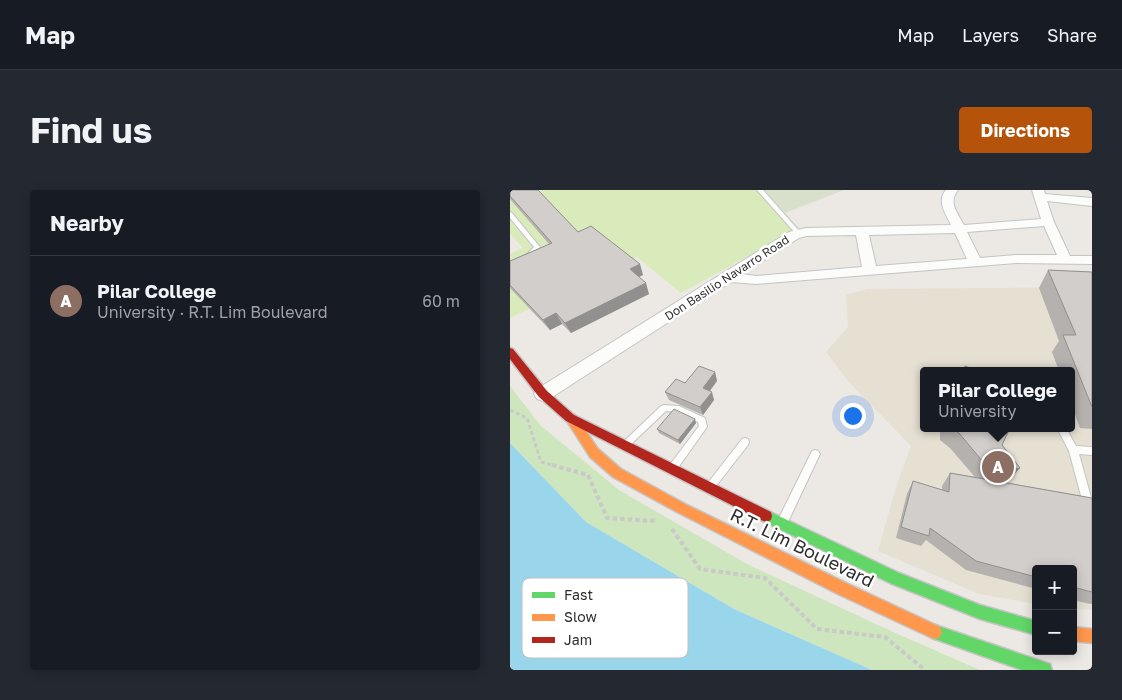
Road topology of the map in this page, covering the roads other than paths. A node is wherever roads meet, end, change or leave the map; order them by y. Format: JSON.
{"nodes":[{"id":1,"x":760,"y":190,"type":"edge"},
{"id":2,"x":952,"y":190,"type":"edge"},
{"id":3,"x":1040,"y":194,"type":"edge"},
{"id":4,"x":1092,"y":202,"type":"edge"},
{"id":5,"x":510,"y":214,"type":"edge"},
{"id":6,"x":1048,"y":222,"type":"junction"},
{"id":7,"x":958,"y":229,"type":"junction"},
{"id":8,"x":862,"y":232,"type":"junction"},
{"id":9,"x":799,"y":234,"type":"junction"},
{"id":10,"x":1065,"y":259,"type":"junction"},
{"id":11,"x":1092,"y":260,"type":"edge"},
{"id":12,"x":975,"y":262,"type":"junction"},
{"id":13,"x":510,"y":264,"type":"edge"},
{"id":14,"x":870,"y":270,"type":"junction"},
{"id":15,"x":729,"y":277,"type":"junction"},
{"id":16,"x":510,"y":352,"type":"edge"},
{"id":17,"x":543,"y":394,"type":"junction"},
{"id":18,"x":570,"y":418,"type":"junction"},
{"id":19,"x":1063,"y":432,"type":"edge"},
{"id":20,"x":745,"y":442,"type":"dead end"},
{"id":21,"x":624,"y":445,"type":"junction"},
{"id":22,"x":1073,"y":450,"type":"junction"},
{"id":23,"x":1092,"y":451,"type":"edge"},
{"id":24,"x":814,"y":454,"type":"dead end"},
{"id":25,"x":672,"y":469,"type":"junction"},
{"id":26,"x":709,"y":489,"type":"junction"},
{"id":27,"x":1092,"y":518,"type":"edge"},
{"id":28,"x":782,"y":524,"type":"junction"},
{"id":29,"x":1032,"y":627,"type":"edge"},
{"id":30,"x":1077,"y":634,"type":"edge"},
{"id":31,"x":1092,"y":636,"type":"edge"},
{"id":32,"x":1044,"y":670,"type":"edge"}],
"edges":[{"from":1,"to":9,"type":"lane"},
{"from":2,"to":7,"type":"street"},
{"from":3,"to":4,"type":"street"},
{"from":3,"to":6,"type":"street"},
{"from":5,"to":13,"type":"lane"},
{"from":6,"to":7,"type":"street","name":"Don Basilio Navarro Road"},
{"from":6,"to":10,"type":"street"},
{"from":7,"to":8,"type":"street","name":"Don Basilio Navarro Road"},
{"from":7,"to":12,"type":"street"},
{"from":8,"to":9,"type":"street","name":"Don Basilio Navarro Road"},
{"from":8,"to":14,"type":"street"},
{"from":9,"to":15,"type":"street","name":"Don Basilio Navarro Road"},
{"from":10,"to":11,"type":"street"},
{"from":10,"to":12,"type":"street"},
{"from":12,"to":14,"type":"street"},
{"from":14,"to":15,"type":"street"},
{"from":15,"to":17,"type":"street","name":"Don Basilio Navarro Road"},
{"from":16,"to":17,"type":"main road","name":"R.T. Lim Boulevard"},
{"from":17,"to":18,"type":"main road","name":"R.T. Lim Boulevard"},
{"from":18,"to":21,"type":"main road","name":"R.T. Lim Boulevard"},
{"from":18,"to":32,"type":"main road","name":"R.T. Lim Boulevard"},
{"from":19,"to":22,"type":"lane"},
{"from":20,"to":26,"type":"lane"},
{"from":21,"to":25,"type":"main road","name":"R.T. Lim Boulevard"},
{"from":21,"to":25,"type":"lane"},
{"from":22,"to":23,"type":"lane"},
{"from":22,"to":27,"type":"lane"},
{"from":24,"to":28,"type":"lane"},
{"from":25,"to":26,"type":"main road","name":"R.T. Lim Boulevard"},
{"from":26,"to":28,"type":"main road","name":"R.T. Lim Boulevard"},
{"from":28,"to":29,"type":"main road","name":"R.T. Lim Boulevard"},
{"from":30,"to":31,"type":"main road"}]}
